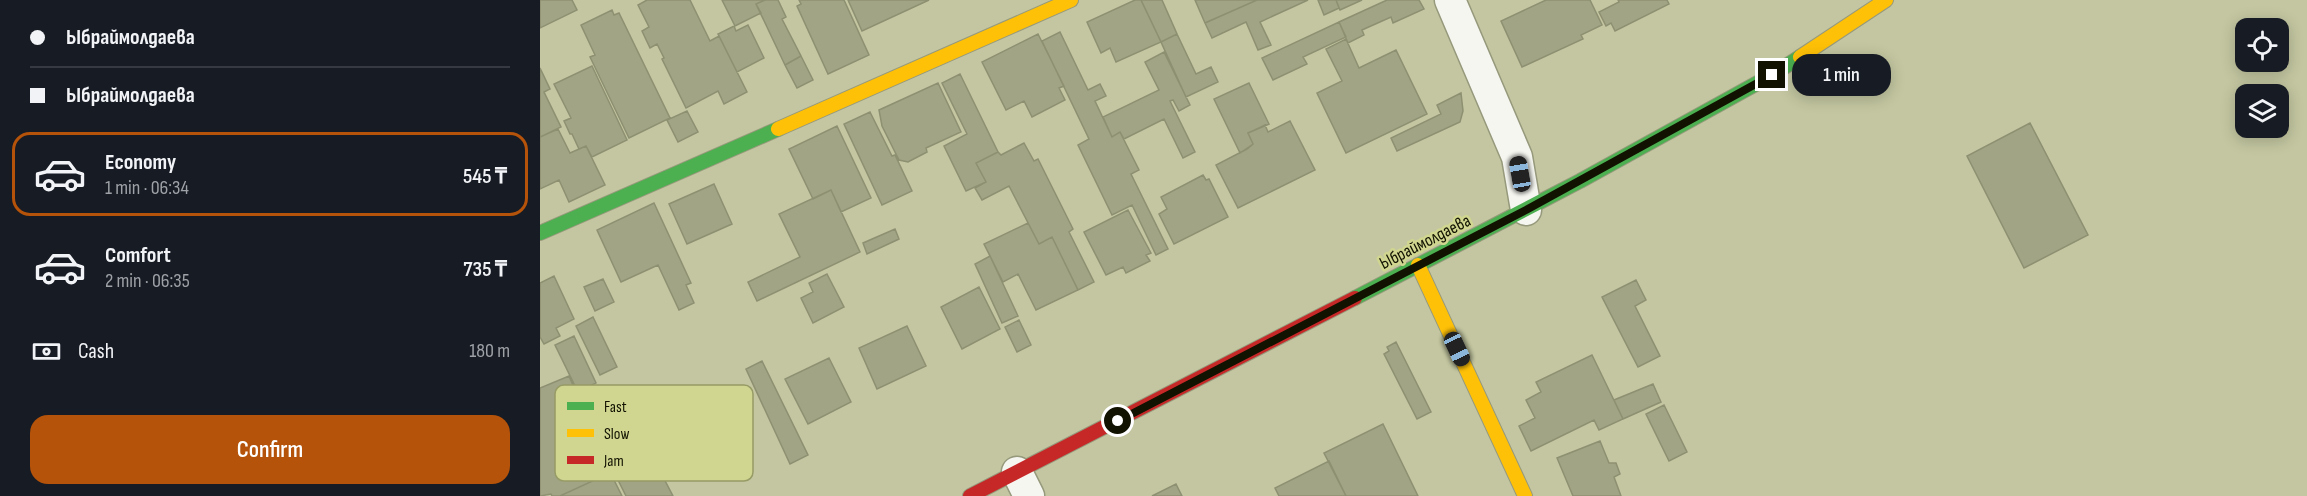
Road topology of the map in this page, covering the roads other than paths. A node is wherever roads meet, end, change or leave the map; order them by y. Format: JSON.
{"nodes":[{"id":1,"x":1071,"y":0,"type":"edge"},
{"id":2,"x":1450,"y":0,"type":"edge"},
{"id":3,"x":1886,"y":0,"type":"edge"},
{"id":4,"x":1526,"y":210,"type":"junction"},
{"id":5,"x":540,"y":233,"type":"edge"},
{"id":6,"x":1418,"y":266,"type":"junction"},
{"id":7,"x":1023,"y":484,"type":"edge"},
{"id":8,"x":970,"y":496,"type":"edge"},
{"id":9,"x":1525,"y":496,"type":"edge"}],
"edges":[{"from":1,"to":5,"type":"street"},
{"from":2,"to":4,"type":"street"},
{"from":3,"to":4,"type":"street","name":"Ыбраймолдаева"},
{"from":4,"to":6,"type":"street","name":"Ыбраймолдаева"},
{"from":6,"to":7,"type":"street","name":"Ыбраймолдаева"},
{"from":6,"to":9,"type":"street"},
{"from":7,"to":8,"type":"street","name":"Ыбраймолдаева"}]}
